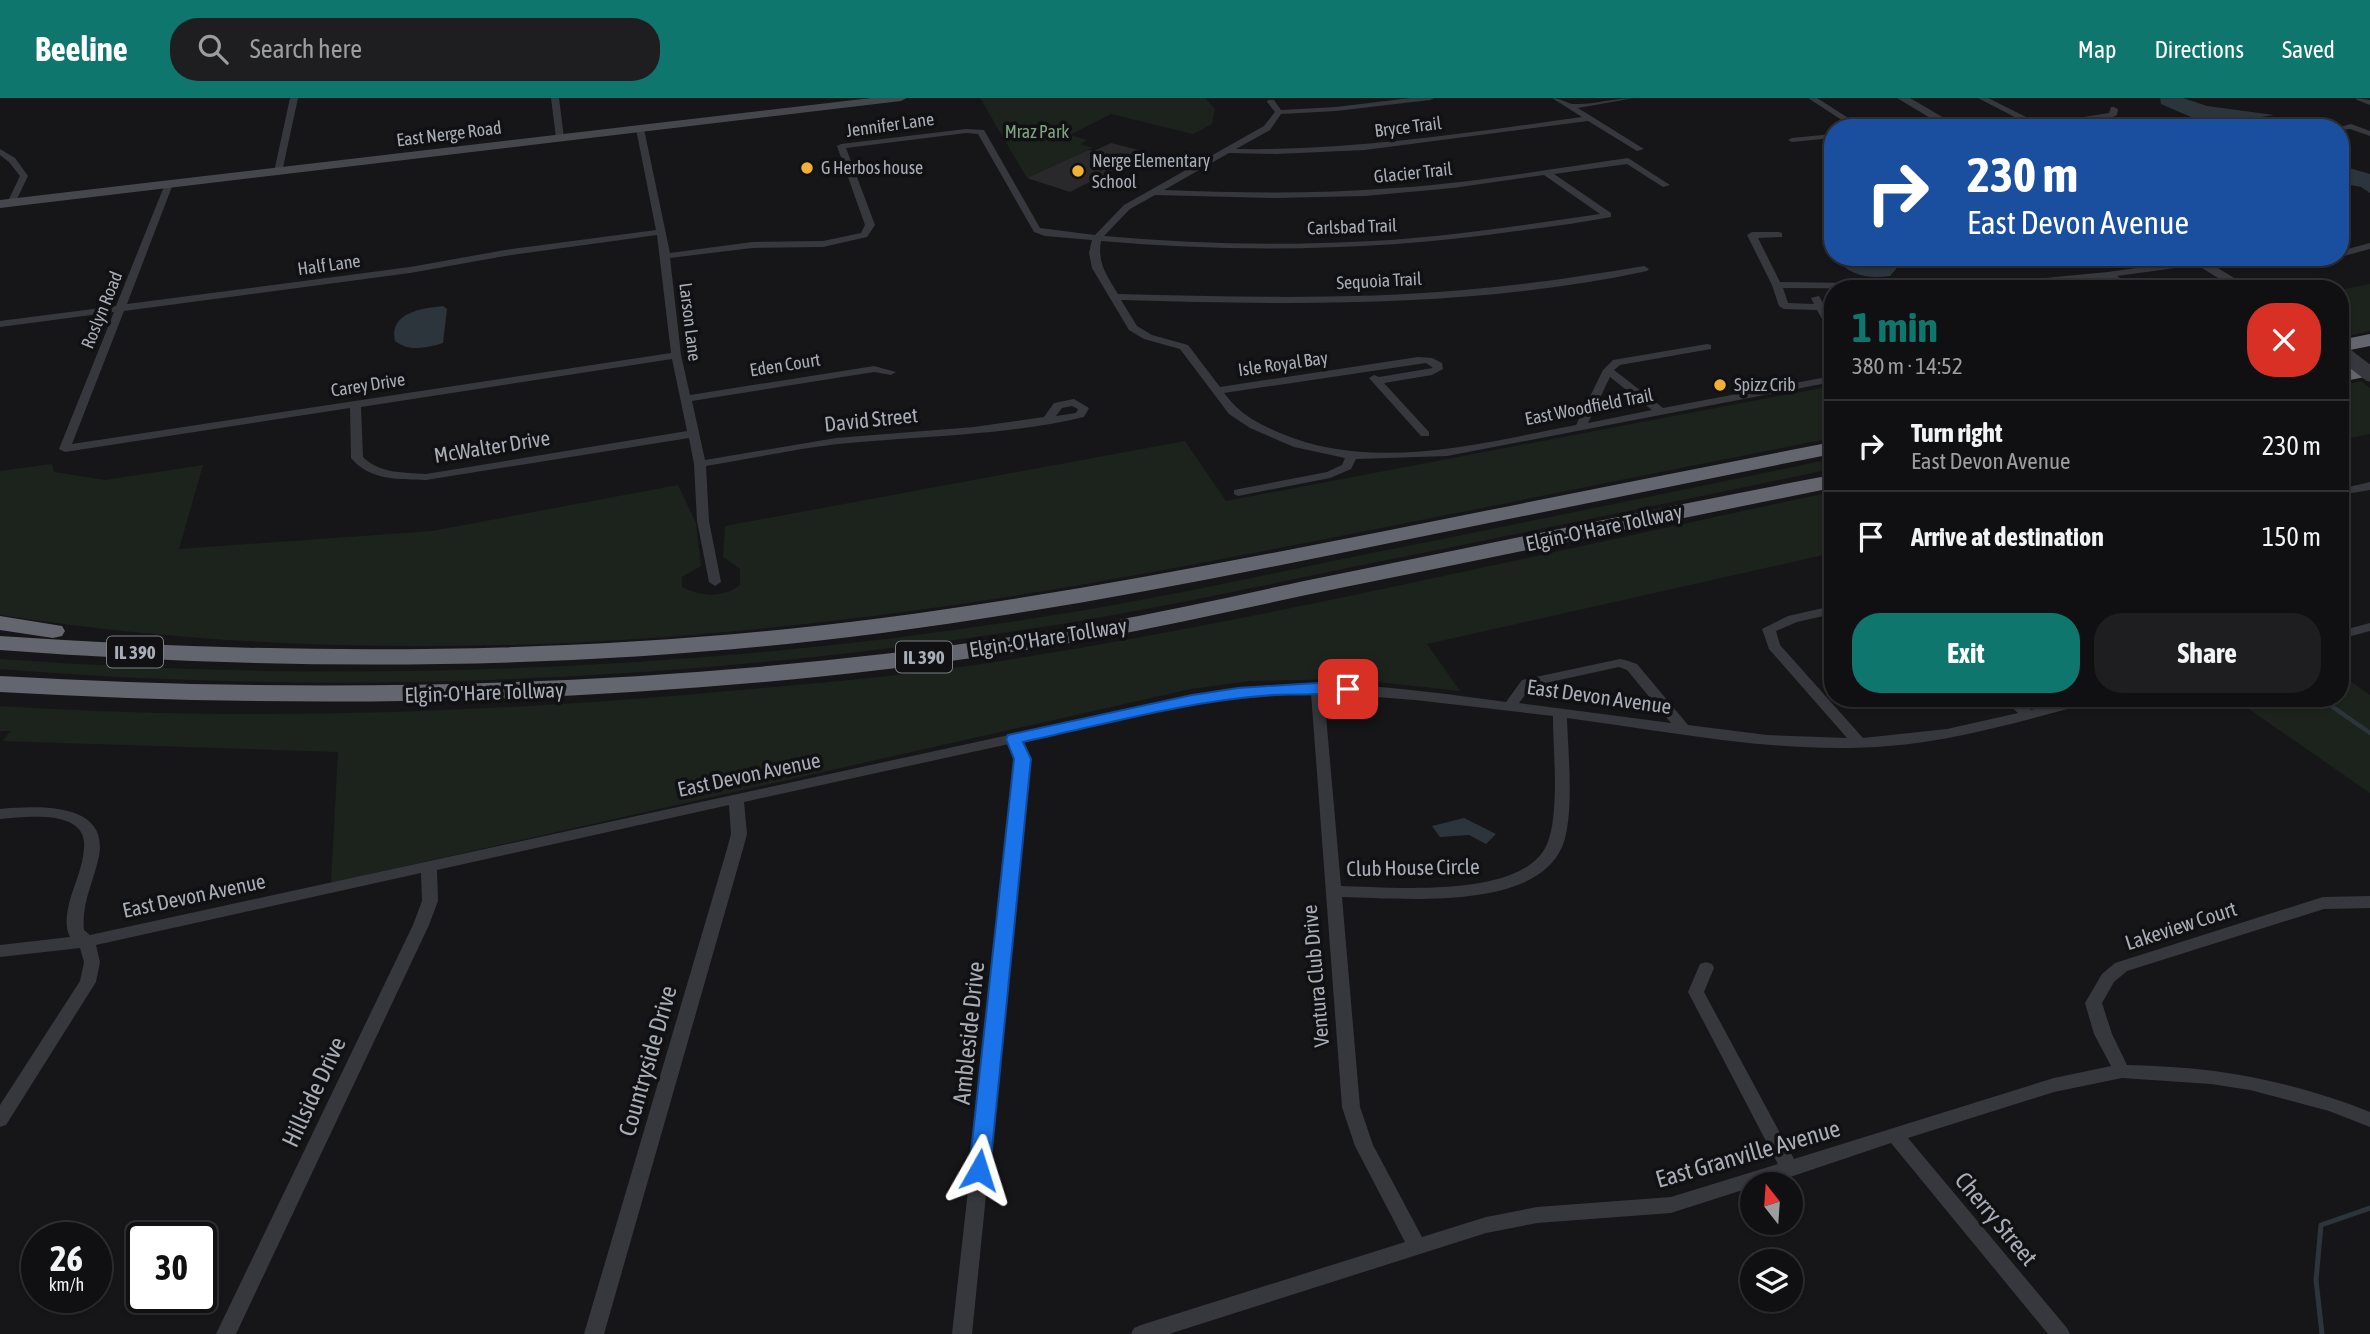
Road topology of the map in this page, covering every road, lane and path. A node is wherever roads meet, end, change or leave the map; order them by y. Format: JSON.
{"nodes":[{"id":1,"x":295,"y":98,"type":"edge"},
{"id":2,"x":555,"y":98,"type":"edge"},
{"id":3,"x":901,"y":98,"type":"edge"},
{"id":4,"x":1430,"y":98,"type":"edge"},
{"id":5,"x":1556,"y":98,"type":"edge"},
{"id":6,"x":1630,"y":98,"type":"edge"},
{"id":7,"x":1812,"y":98,"type":"edge"},
{"id":8,"x":1902,"y":98,"type":"edge"},
{"id":9,"x":1982,"y":98,"type":"edge"},
{"id":10,"x":2360,"y":98,"type":"edge"},
{"id":11,"x":1269,"y":99,"type":"edge"},
{"id":12,"x":2370,"y":103,"type":"edge"},
{"id":13,"x":1570,"y":107,"type":"junction"},
{"id":14,"x":2114,"y":109,"type":"dead end"},
{"id":15,"x":1279,"y":112,"type":"junction"},
{"id":16,"x":1587,"y":119,"type":"junction"},
{"id":17,"x":1846,"y":119,"type":"edge"},
{"id":18,"x":1939,"y":119,"type":"edge"},
{"id":19,"x":2020,"y":119,"type":"edge"},
{"id":20,"x":2087,"y":119,"type":"edge"},
{"id":21,"x":2349,"y":126,"type":"edge"},
{"id":22,"x":640,"y":129,"type":"junction"},
{"id":23,"x":2370,"y":134,"type":"edge"},
{"id":24,"x":1824,"y":137,"type":"edge"},
{"id":25,"x":560,"y":138,"type":"junction"},
{"id":26,"x":1791,"y":140,"type":"dead end"},
{"id":27,"x":1640,"y":149,"type":"dead end"},
{"id":28,"x":1231,"y":150,"type":"junction"},
{"id":29,"x":0,"y":151,"type":"edge"},
{"id":30,"x":278,"y":172,"type":"junction"},
{"id":31,"x":1545,"y":172,"type":"junction"},
{"id":32,"x":169,"y":184,"type":"junction"},
{"id":33,"x":1666,"y":185,"type":"dead end"},
{"id":34,"x":1154,"y":192,"type":"junction"},
{"id":35,"x":6,"y":204,"type":"edge"},
{"id":36,"x":661,"y":232,"type":"junction"},
{"id":37,"x":1779,"y":235,"type":"dead end"},
{"id":38,"x":1097,"y":238,"type":"junction"},
{"id":39,"x":2370,"y":246,"type":"edge"},
{"id":40,"x":2349,"y":252,"type":"edge"},
{"id":41,"x":666,"y":256,"type":"junction"},
{"id":42,"x":2156,"y":266,"type":"edge"},
{"id":43,"x":2205,"y":266,"type":"edge"},
{"id":44,"x":1644,"y":269,"type":"dead end"},
{"id":45,"x":2108,"y":275,"type":"junction"},
{"id":46,"x":2067,"y":280,"type":"edge"},
{"id":47,"x":2117,"y":280,"type":"edge"},
{"id":48,"x":2230,"y":280,"type":"edge"},
{"id":49,"x":1777,"y":285,"type":"junction"},
{"id":50,"x":1809,"y":286,"type":"junction"},
{"id":51,"x":1824,"y":286,"type":"edge"},
{"id":52,"x":1113,"y":297,"type":"junction"},
{"id":53,"x":1821,"y":306,"type":"junction"},
{"id":54,"x":122,"y":307,"type":"junction"},
{"id":55,"x":1824,"y":312,"type":"edge"},
{"id":56,"x":0,"y":324,"type":"edge"},
{"id":57,"x":2370,"y":340,"type":"edge"},
{"id":58,"x":2349,"y":346,"type":"edge"},
{"id":59,"x":1707,"y":347,"type":"dead end"},
{"id":60,"x":676,"y":355,"type":"junction"},
{"id":61,"x":2349,"y":356,"type":"edge"},
{"id":62,"x":1608,"y":370,"type":"junction"},
{"id":63,"x":1355,"y":371,"type":"junction"},
{"id":64,"x":891,"y":372,"type":"dead end"},
{"id":65,"x":2370,"y":372,"type":"edge"},
{"id":66,"x":2349,"y":375,"type":"edge"},
{"id":67,"x":1824,"y":380,"type":"edge"},
{"id":68,"x":1377,"y":381,"type":"junction"},
{"id":69,"x":1216,"y":391,"type":"junction"},
{"id":70,"x":684,"y":399,"type":"junction"},
{"id":71,"x":355,"y":405,"type":"junction"},
{"id":72,"x":1660,"y":411,"type":"junction"},
{"id":73,"x":1047,"y":421,"type":"dead end"},
{"id":74,"x":1581,"y":426,"type":"junction"},
{"id":75,"x":691,"y":434,"type":"junction"},
{"id":76,"x":1425,"y":434,"type":"dead end"},
{"id":77,"x":65,"y":449,"type":"joint"},
{"id":78,"x":1824,"y":450,"type":"edge"},
{"id":79,"x":1351,"y":456,"type":"junction"},
{"id":80,"x":700,"y":464,"type":"junction"},
{"id":81,"x":1824,"y":483,"type":"edge"},
{"id":82,"x":2370,"y":486,"type":"edge"},
{"id":83,"x":2349,"y":490,"type":"edge"},
{"id":84,"x":1237,"y":492,"type":"dead end"},
{"id":85,"x":715,"y":582,"type":"dead end"},
{"id":86,"x":1824,"y":612,"type":"edge"},
{"id":87,"x":0,"y":623,"type":"edge"},
{"id":88,"x":2370,"y":627,"type":"edge"},
{"id":89,"x":2349,"y":633,"type":"edge"},
{"id":90,"x":0,"y":643,"type":"edge"},
{"id":91,"x":270,"y":657,"type":"junction"},
{"id":92,"x":0,"y":684,"type":"edge"},
{"id":93,"x":1317,"y":688,"type":"junction"},
{"id":94,"x":176,"y":695,"type":"junction"},
{"id":95,"x":0,"y":697,"type":"edge"},
{"id":96,"x":1824,"y":703,"type":"edge"},
{"id":97,"x":1510,"y":706,"type":"junction"},
{"id":98,"x":1827,"y":707,"type":"edge"},
{"id":99,"x":2019,"y":707,"type":"edge"},
{"id":100,"x":2058,"y":707,"type":"edge"},
{"id":101,"x":1560,"y":712,"type":"junction"},
{"id":102,"x":2028,"y":715,"type":"junction"},
{"id":103,"x":1683,"y":729,"type":"junction"},
{"id":104,"x":1014,"y":739,"type":"junction"},
{"id":105,"x":1859,"y":743,"type":"junction"},
{"id":106,"x":736,"y":800,"type":"junction"},
{"id":107,"x":0,"y":814,"type":"edge"},
{"id":108,"x":429,"y":867,"type":"junction"},
{"id":109,"x":1332,"y":891,"type":"junction"},
{"id":110,"x":2370,"y":902,"type":"edge"},
{"id":111,"x":87,"y":940,"type":"junction"},
{"id":112,"x":0,"y":951,"type":"edge"},
{"id":113,"x":1706,"y":968,"type":"dead end"},
{"id":114,"x":2122,"y":1071,"type":"junction"},
{"id":115,"x":0,"y":1120,"type":"edge"},
{"id":116,"x":2370,"y":1120,"type":"edge"},
{"id":117,"x":1895,"y":1136,"type":"junction"},
{"id":118,"x":1790,"y":1169,"type":"junction"},
{"id":119,"x":1417,"y":1246,"type":"junction"},
{"id":120,"x":226,"y":1334,"type":"edge"},
{"id":121,"x":594,"y":1334,"type":"edge"},
{"id":122,"x":962,"y":1334,"type":"edge"},
{"id":123,"x":1141,"y":1334,"type":"edge"},
{"id":124,"x":2060,"y":1334,"type":"edge"}],
"edges":[{"from":1,"to":30,"type":"street"},
{"from":2,"to":25,"type":"street"},
{"from":3,"to":22,"type":"main road","name":"East Nerge Road"},
{"from":4,"to":15,"type":"street"},
{"from":5,"to":13,"type":"street"},
{"from":6,"to":13,"type":"street"},
{"from":7,"to":17,"type":"street"},
{"from":8,"to":18,"type":"street"},
{"from":9,"to":19,"type":"street"},
{"from":10,"to":12,"type":"street"},
{"from":11,"to":15,"type":"street"},
{"from":13,"to":16,"type":"street"},
{"from":14,"to":20,"type":"street"},
{"from":15,"to":28,"type":"street"},
{"from":16,"to":27,"type":"street"},
{"from":16,"to":28,"type":"street","name":"Bryce Trail"},
{"from":21,"to":23,"type":"street"},
{"from":22,"to":25,"type":"main road","name":"East Nerge Road"},
{"from":22,"to":36,"type":"street","name":"Larson Lane"},
{"from":24,"to":26,"type":"street"},
{"from":25,"to":30,"type":"main road","name":"East Nerge Road"},
{"from":28,"to":34,"type":"street"},
{"from":29,"to":35,"type":"street"},
{"from":30,"to":32,"type":"main road","name":"East Nerge Road"},
{"from":31,"to":33,"type":"street","name":"Glacier Trail"},
{"from":31,"to":34,"type":"street","name":"Glacier Trail"},
{"from":31,"to":38,"type":"street","name":"Carlsbad Trail"},
{"from":32,"to":35,"type":"main road","name":"East Nerge Road"},
{"from":32,"to":54,"type":"street","name":"Roslyn Road"},
{"from":34,"to":38,"type":"street"},
{"from":36,"to":41,"type":"street","name":"Larson Lane"},
{"from":36,"to":54,"type":"street","name":"Half Lane"},
{"from":37,"to":49,"type":"street"},
{"from":38,"to":41,"type":"street","name":"Jennifer Lane"},
{"from":38,"to":52,"type":"street","name":"East Woodfield Trail"},
{"from":39,"to":40,"type":"street"},
{"from":41,"to":60,"type":"street","name":"Larson Lane"},
{"from":42,"to":45,"type":"street"},
{"from":43,"to":48,"type":"street"},
{"from":44,"to":52,"type":"street","name":"Sequoia Trail"},
{"from":45,"to":46,"type":"street"},
{"from":45,"to":47,"type":"street"},
{"from":49,"to":50,"type":"street"},
{"from":49,"to":53,"type":"street"},
{"from":50,"to":51,"type":"street"},
{"from":50,"to":53,"type":"street"},
{"from":52,"to":69,"type":"street","name":"East Woodfield Trail"},
{"from":53,"to":55,"type":"street"},
{"from":54,"to":56,"type":"street","name":"Half Lane"},
{"from":54,"to":77,"type":"street","name":"Roslyn Road"},
{"from":57,"to":58,"type":"highway"},
{"from":59,"to":62,"type":"street"},
{"from":60,"to":70,"type":"street","name":"Larson Lane"},
{"from":60,"to":71,"type":"street","name":"Carey Drive"},
{"from":61,"to":65,"type":"street","bridge":true},
{"from":62,"to":72,"type":"street"},
{"from":62,"to":74,"type":"street"},
{"from":63,"to":68,"type":"street","name":"Isle Royal Bay"},
{"from":63,"to":68,"type":"street","name":"Isle Royal Bay"},
{"from":63,"to":69,"type":"street","name":"Isle Royal Bay"},
{"from":64,"to":70,"type":"street","name":"Eden Court"},
{"from":65,"to":66,"type":"highway"},
{"from":67,"to":72,"type":"street","name":"East Woodfield Trail"},
{"from":68,"to":76,"type":"street","name":"Isle Royal Bay"},
{"from":69,"to":79,"type":"street","name":"East Woodfield Trail"},
{"from":70,"to":75,"type":"street","name":"Larson Lane"},
{"from":71,"to":75,"type":"street","name":"McWalter Drive"},
{"from":71,"to":77,"type":"street","name":"Carey Drive"},
{"from":72,"to":74,"type":"street","name":"East Woodfield Trail"},
{"from":73,"to":80,"type":"street","name":"David Street"},
{"from":74,"to":79,"type":"street","name":"East Woodfield Trail"},
{"from":75,"to":80,"type":"street","name":"Larson Lane"},
{"from":78,"to":91,"type":"highway","name":"Elgin-O'Hare Tollway","number":"IL 390"},
{"from":79,"to":84,"type":"street"},
{"from":80,"to":85,"type":"street","name":"Larson Lane"},
{"from":81,"to":94,"type":"highway","name":"Elgin-O'Hare Tollway","number":"IL 390"},
{"from":82,"to":83,"type":"street"},
{"from":86,"to":96,"type":"street"},
{"from":87,"to":91,"type":"highway"},
{"from":88,"to":89,"type":"street"},
{"from":90,"to":91,"type":"highway","name":"Elgin-O'Hare Tollway","number":"IL 390"},
{"from":92,"to":94,"type":"highway","name":"Elgin-O'Hare Tollway","number":"IL 390"},
{"from":93,"to":97,"type":"street","name":"East Devon Avenue"},
{"from":93,"to":104,"type":"street","name":"East Devon Avenue"},
{"from":93,"to":109,"type":"street","name":"Ventura Club Drive"},
{"from":94,"to":95,"type":"highway"},
{"from":97,"to":101,"type":"street","name":"East Devon Avenue"},
{"from":97,"to":103,"type":"street","name":"East Devon Avenue"},
{"from":98,"to":105,"type":"street"},
{"from":99,"to":102,"type":"street"},
{"from":100,"to":102,"type":"street","name":"East Devon Avenue"},
{"from":101,"to":103,"type":"street","name":"East Devon Avenue"},
{"from":101,"to":109,"type":"street","name":"Club House Circle"},
{"from":102,"to":105,"type":"street","name":"East Devon Avenue"},
{"from":103,"to":105,"type":"street","name":"East Devon Avenue"},
{"from":104,"to":106,"type":"street","name":"East Devon Avenue"},
{"from":104,"to":122,"type":"street","name":"Ambleside Drive"},
{"from":106,"to":108,"type":"street","name":"East Devon Avenue"},
{"from":106,"to":121,"type":"street","name":"Countryside Drive"},
{"from":107,"to":111,"type":"street"},
{"from":108,"to":111,"type":"street","name":"East Devon Avenue"},
{"from":108,"to":120,"type":"street","name":"Hillside Drive"},
{"from":109,"to":119,"type":"street","name":"Ventura Club Drive"},
{"from":110,"to":114,"type":"street","name":"Lakeview Court"},
{"from":111,"to":112,"type":"street","name":"East Devon Avenue"},
{"from":111,"to":115,"type":"street"},
{"from":113,"to":118,"type":"street"},
{"from":114,"to":116,"type":"street","name":"East Granville Avenue"},
{"from":114,"to":117,"type":"street","name":"East Granville Avenue"},
{"from":117,"to":118,"type":"street","name":"East Granville Avenue"},
{"from":117,"to":124,"type":"street","name":"Cherry Street"},
{"from":118,"to":119,"type":"street","name":"East Granville Avenue"},
{"from":119,"to":123,"type":"street","name":"East Granville Avenue"}]}
